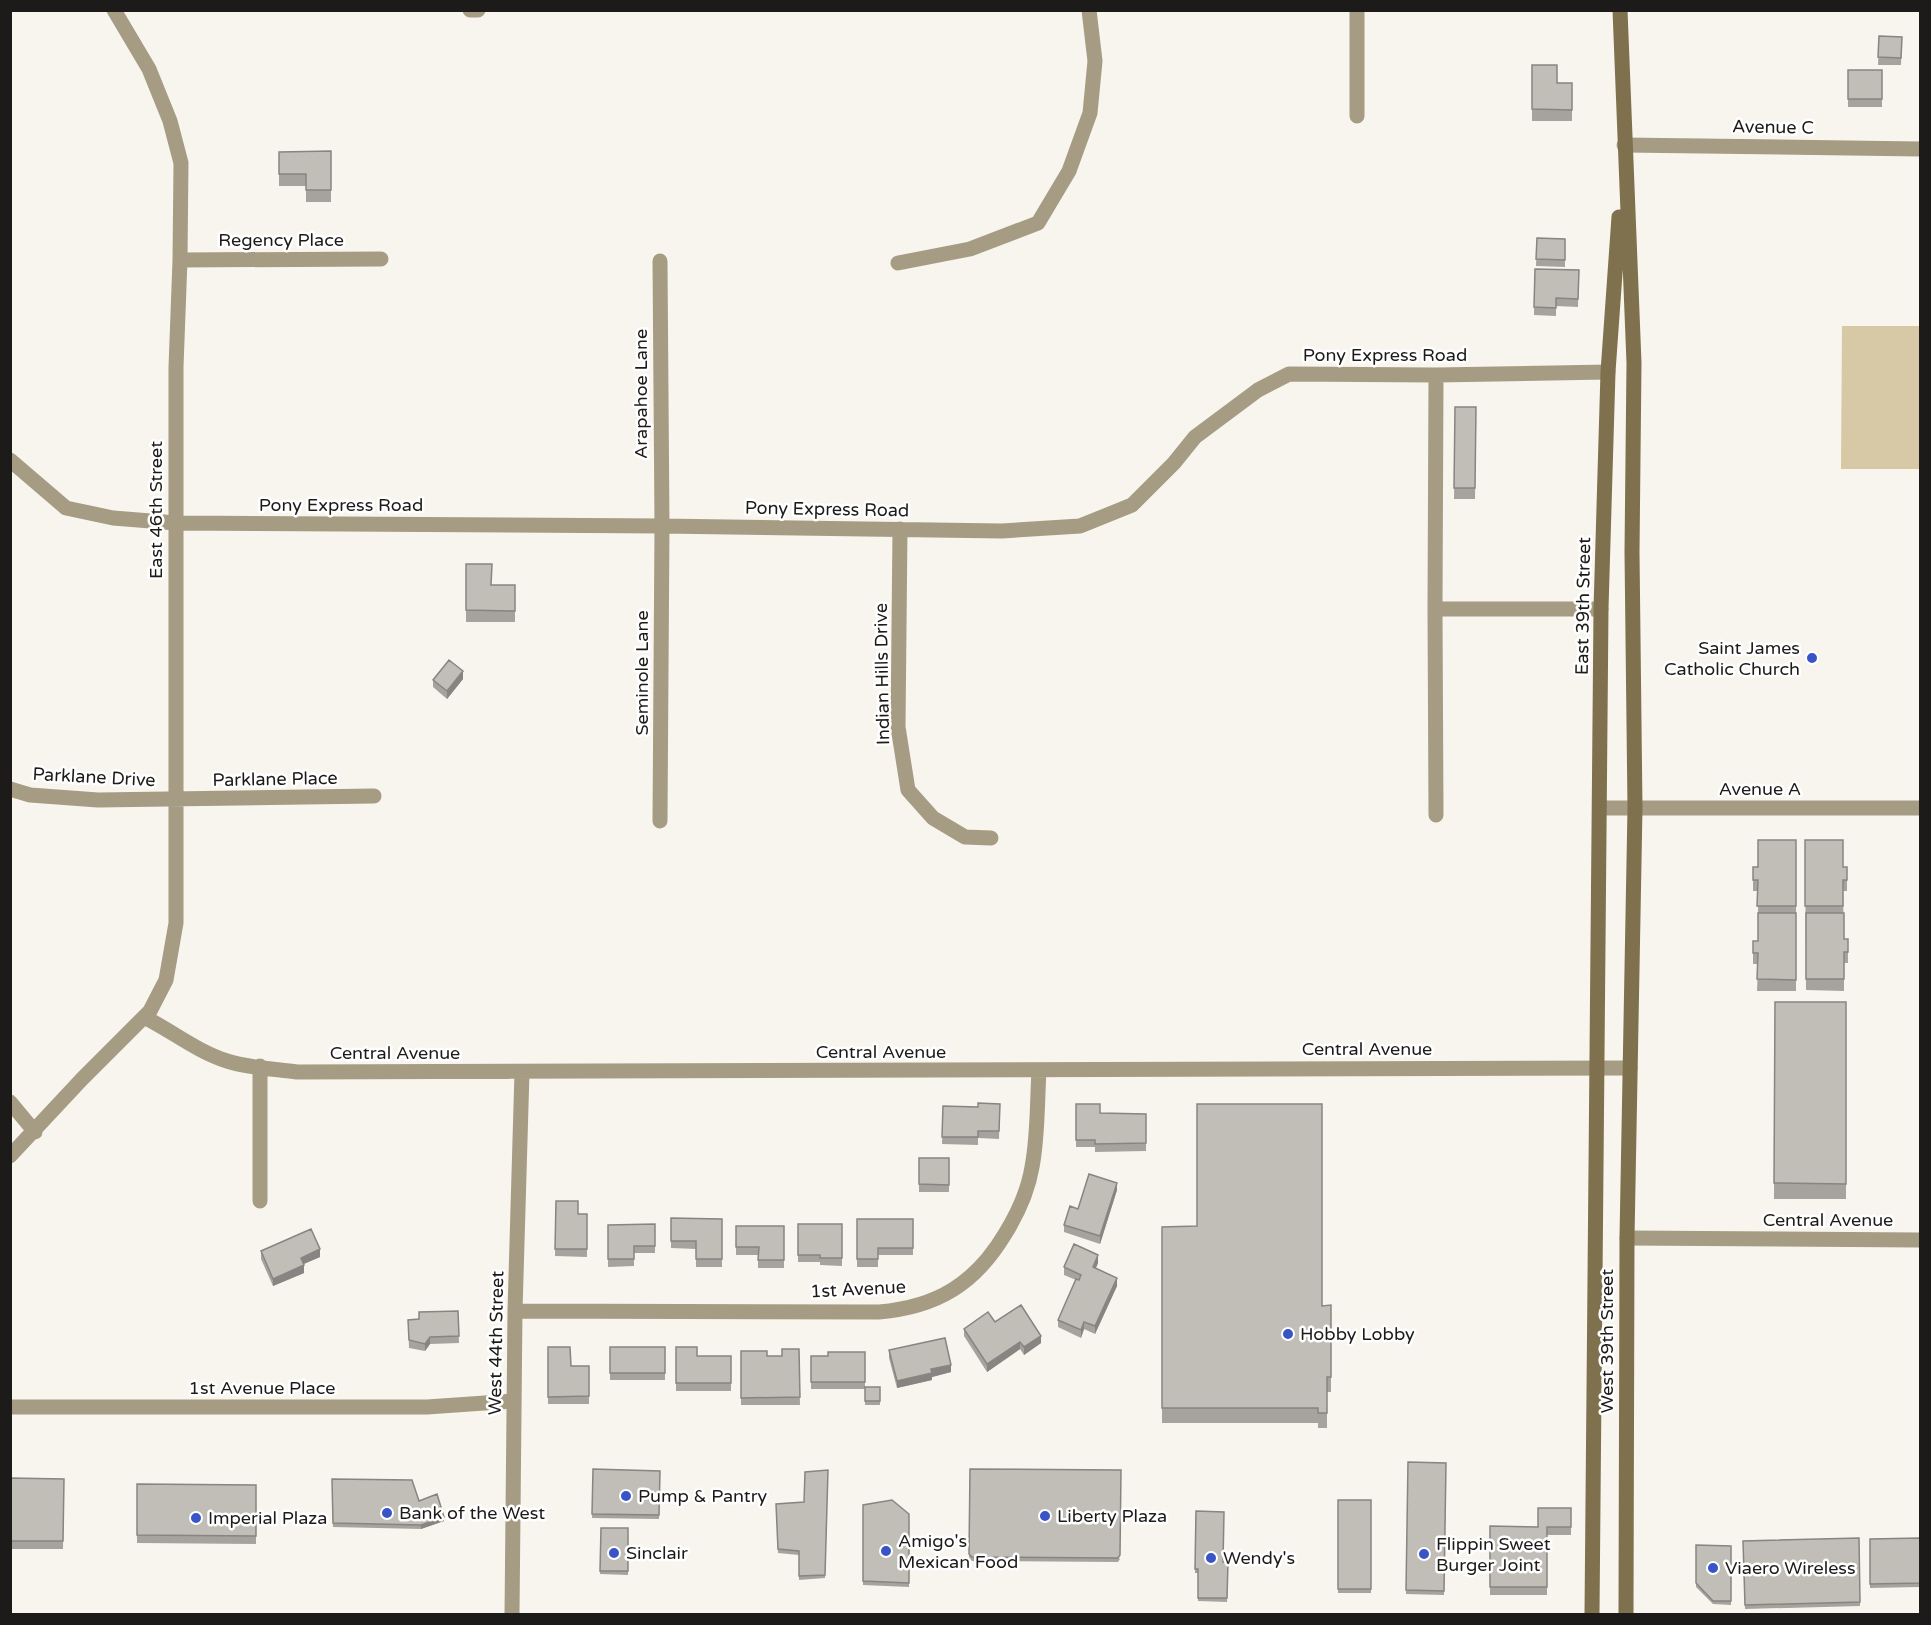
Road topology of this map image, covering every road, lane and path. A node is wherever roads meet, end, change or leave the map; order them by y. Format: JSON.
{"nodes":[{"id":1,"x":114,"y":10,"type":"edge"},
{"id":2,"x":470,"y":10,"type":"edge"},
{"id":3,"x":478,"y":10,"type":"edge"},
{"id":4,"x":1089,"y":10,"type":"edge"},
{"id":5,"x":1357,"y":10,"type":"edge"},
{"id":6,"x":1620,"y":10,"type":"edge"},
{"id":7,"x":1357,"y":116,"type":"dead end"},
{"id":8,"x":1624,"y":145,"type":"junction"},
{"id":9,"x":1920,"y":149,"type":"edge"},
{"id":10,"x":381,"y":259,"type":"dead end"},
{"id":11,"x":180,"y":260,"type":"junction"},
{"id":12,"x":660,"y":261,"type":"dead end"},
{"id":13,"x":898,"y":262,"type":"dead end"},
{"id":14,"x":1608,"y":372,"type":"junction"},
{"id":15,"x":1436,"y":375,"type":"junction"},
{"id":16,"x":10,"y":460,"type":"edge"},
{"id":17,"x":176,"y":523,"type":"junction"},
{"id":18,"x":662,"y":526,"type":"junction"},
{"id":19,"x":900,"y":529,"type":"junction"},
{"id":20,"x":1435,"y":609,"type":"junction"},
{"id":21,"x":1601,"y":609,"type":"junction"},
{"id":22,"x":10,"y":789,"type":"edge"},
{"id":23,"x":375,"y":796,"type":"dead end"},
{"id":24,"x":176,"y":800,"type":"junction"},
{"id":25,"x":1600,"y":807,"type":"junction"},
{"id":26,"x":1635,"y":808,"type":"junction"},
{"id":27,"x":1920,"y":808,"type":"edge"},
{"id":28,"x":1436,"y":815,"type":"dead end"},
{"id":29,"x":660,"y":821,"type":"dead end"},
{"id":30,"x":992,"y":838,"type":"dead end"},
{"id":31,"x":144,"y":1017,"type":"junction"},
{"id":32,"x":260,"y":1066,"type":"junction"},
{"id":33,"x":1630,"y":1068,"type":"junction"},
{"id":34,"x":1597,"y":1069,"type":"junction"},
{"id":35,"x":1039,"y":1071,"type":"junction"},
{"id":36,"x":522,"y":1072,"type":"junction"},
{"id":37,"x":10,"y":1102,"type":"edge"},
{"id":38,"x":35,"y":1132,"type":"junction"},
{"id":39,"x":10,"y":1156,"type":"edge"},
{"id":40,"x":260,"y":1201,"type":"dead end"},
{"id":41,"x":1627,"y":1238,"type":"junction"},
{"id":42,"x":1920,"y":1240,"type":"edge"},
{"id":43,"x":515,"y":1311,"type":"junction"},
{"id":44,"x":514,"y":1401,"type":"junction"},
{"id":45,"x":10,"y":1407,"type":"edge"},
{"id":46,"x":512,"y":1614,"type":"edge"},
{"id":47,"x":1592,"y":1614,"type":"edge"},
{"id":48,"x":1626,"y":1614,"type":"edge"}],
"edges":[{"from":1,"to":11,"type":"street","name":"East 46th Street"},
{"from":2,"to":3,"type":"street"},
{"from":4,"to":13,"type":"street"},
{"from":5,"to":7,"type":"street"},
{"from":6,"to":8,"type":"main road","name":"East 39th Street"},
{"from":8,"to":9,"type":"street","name":"Avenue C"},
{"from":8,"to":14,"type":"main road","name":"East 39th Street"},
{"from":8,"to":26,"type":"main road","name":"East 39th Street"},
{"from":10,"to":11,"type":"street","name":"Regency Place"},
{"from":11,"to":17,"type":"street","name":"East 46th Street"},
{"from":12,"to":18,"type":"street","name":"Arapahoe Lane"},
{"from":14,"to":15,"type":"street","name":"Pony Express Road"},
{"from":14,"to":21,"type":"main road","name":"East 39th Street"},
{"from":15,"to":19,"type":"street","name":"Pony Express Road"},
{"from":15,"to":20,"type":"street"},
{"from":16,"to":17,"type":"street","name":"Pony Express Road"},
{"from":17,"to":18,"type":"street","name":"Pony Express Road"},
{"from":17,"to":24,"type":"street","name":"East 46th Street"},
{"from":18,"to":19,"type":"street","name":"Pony Express Road"},
{"from":18,"to":29,"type":"street","name":"Seminole Lane"},
{"from":19,"to":30,"type":"street","name":"Indian Hills Drive"},
{"from":20,"to":21,"type":"street"},
{"from":20,"to":28,"type":"street"},
{"from":21,"to":25,"type":"main road","name":"East 39th Street"},
{"from":22,"to":24,"type":"street","name":"Parklane Drive"},
{"from":23,"to":24,"type":"street","name":"Parklane Place"},
{"from":24,"to":31,"type":"street","name":"East 46th Street"},
{"from":25,"to":26,"type":"street","name":"Avenue A"},
{"from":25,"to":34,"type":"main road","name":"East 39th Street"},
{"from":26,"to":27,"type":"street","name":"Avenue A"},
{"from":26,"to":33,"type":"main road","name":"East 39th Street"},
{"from":31,"to":32,"type":"street","name":"Central Avenue"},
{"from":31,"to":38,"type":"street","name":"East 46th Street"},
{"from":32,"to":36,"type":"street","name":"Central Avenue"},
{"from":32,"to":40,"type":"street"},
{"from":33,"to":34,"type":"street","name":"Central Avenue"},
{"from":33,"to":41,"type":"main road","name":"West 39th Street"},
{"from":34,"to":35,"type":"street","name":"Central Avenue"},
{"from":34,"to":47,"type":"main road","name":"West 39th Street"},
{"from":35,"to":36,"type":"street","name":"Central Avenue"},
{"from":35,"to":43,"type":"street","name":"1st Avenue"},
{"from":36,"to":43,"type":"street","name":"West 44th Street"},
{"from":37,"to":38,"type":"street"},
{"from":38,"to":39,"type":"street","name":"East 46th Street"},
{"from":41,"to":42,"type":"street","name":"Central Avenue"},
{"from":41,"to":48,"type":"main road","name":"West 39th Street"},
{"from":43,"to":44,"type":"street","name":"West 44th Street"},
{"from":44,"to":45,"type":"street","name":"1st Avenue Place"},
{"from":44,"to":46,"type":"street","name":"West 44th Street"}]}
